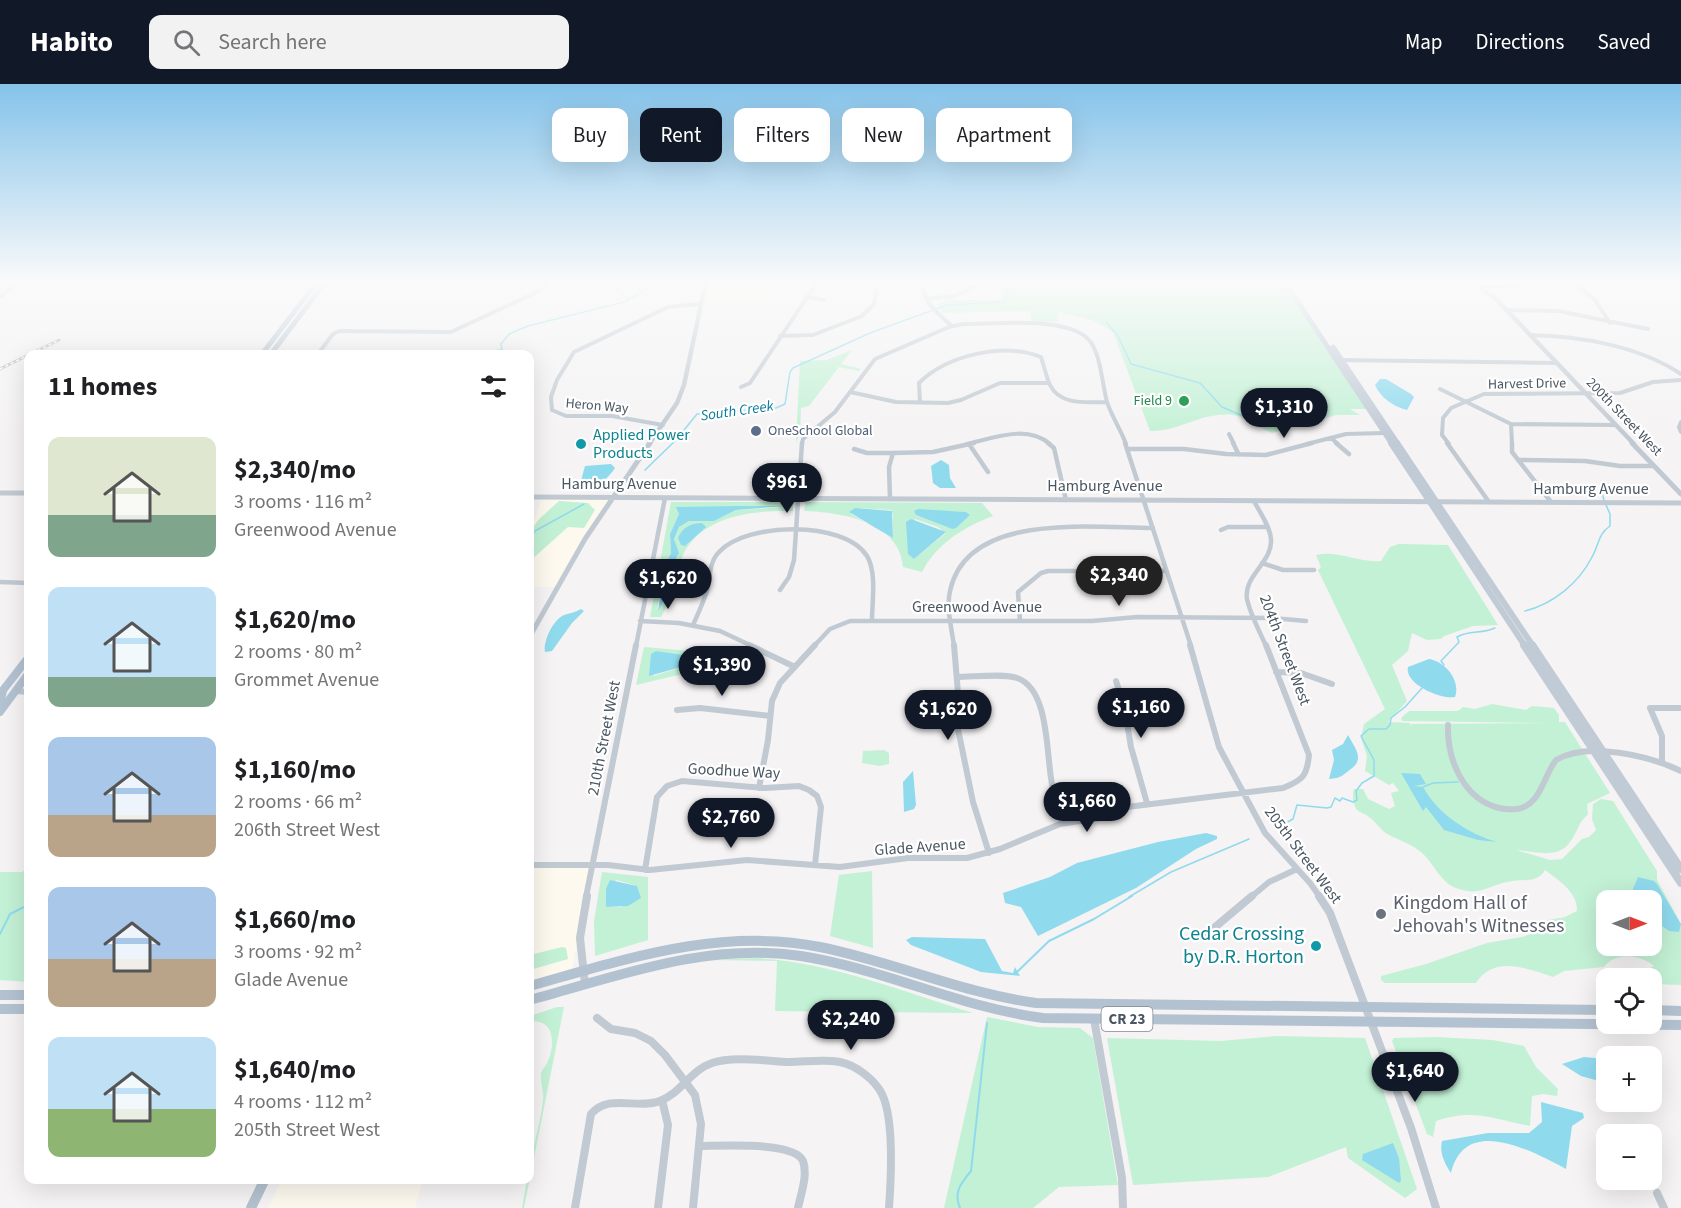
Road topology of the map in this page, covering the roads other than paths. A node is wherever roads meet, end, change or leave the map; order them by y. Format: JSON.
{"nodes":[{"id":1,"x":278,"y":333,"type":"edge"},
{"id":2,"x":287,"y":333,"type":"edge"},
{"id":3,"x":334,"y":333,"type":"edge"},
{"id":4,"x":613,"y":333,"type":"edge"},
{"id":5,"x":694,"y":333,"type":"edge"},
{"id":6,"x":782,"y":333,"type":"edge"},
{"id":7,"x":815,"y":333,"type":"edge"},
{"id":8,"x":935,"y":333,"type":"edge"},
{"id":9,"x":1080,"y":333,"type":"edge"},
{"id":10,"x":1321,"y":333,"type":"edge"},
{"id":11,"x":1322,"y":333,"type":"edge"},
{"id":12,"x":1530,"y":335,"type":"joint"},
{"id":13,"x":780,"y":336,"type":"junction"},
{"id":14,"x":267,"y":350,"type":"edge"},
{"id":15,"x":275,"y":350,"type":"edge"},
{"id":16,"x":321,"y":350,"type":"edge"},
{"id":17,"x":1339,"y":360,"type":"junction"},
{"id":18,"x":1557,"y":363,"type":"junction"},
{"id":19,"x":1681,"y":374,"type":"edge"},
{"id":20,"x":1681,"y":380,"type":"edge"},
{"id":21,"x":1049,"y":383,"type":"junction"},
{"id":22,"x":741,"y":387,"type":"dead end"},
{"id":23,"x":1440,"y":389,"type":"dead end"},
{"id":24,"x":850,"y":392,"type":"junction"},
{"id":25,"x":1585,"y":394,"type":"junction"},
{"id":26,"x":1462,"y":401,"type":"junction"},
{"id":27,"x":920,"y":402,"type":"junction"},
{"id":28,"x":1107,"y":402,"type":"junction"},
{"id":29,"x":1681,"y":422,"type":"edge"},
{"id":30,"x":1511,"y":424,"type":"junction"},
{"id":31,"x":663,"y":425,"type":"junction"},
{"id":32,"x":1615,"y":425,"type":"junction"},
{"id":33,"x":1681,"y":432,"type":"edge"},
{"id":34,"x":1383,"y":433,"type":"junction"},
{"id":35,"x":1229,"y":434,"type":"dead end"},
{"id":36,"x":1331,"y":438,"type":"junction"},
{"id":37,"x":969,"y":444,"type":"junction"},
{"id":38,"x":854,"y":449,"type":"dead end"},
{"id":39,"x":1127,"y":449,"type":"junction"},
{"id":40,"x":893,"y":453,"type":"junction"},
{"id":41,"x":1349,"y":454,"type":"dead end"},
{"id":42,"x":1239,"y":455,"type":"junction"},
{"id":43,"x":1518,"y":460,"type":"junction"},
{"id":44,"x":1654,"y":466,"type":"junction"},
{"id":45,"x":988,"y":472,"type":"dead end"},
{"id":46,"x":0,"y":493,"type":"edge"},
{"id":47,"x":24,"y":493,"type":"edge"},
{"id":48,"x":1681,"y":494,"type":"edge"},
{"id":49,"x":534,"y":497,"type":"edge"},
{"id":50,"x":612,"y":497,"type":"junction"},
{"id":51,"x":665,"y":498,"type":"junction"},
{"id":52,"x":799,"y":498,"type":"junction"},
{"id":53,"x":890,"y":499,"type":"junction"},
{"id":54,"x":1066,"y":500,"type":"junction"},
{"id":55,"x":1144,"y":500,"type":"junction"},
{"id":56,"x":1254,"y":501,"type":"junction"},
{"id":57,"x":1433,"y":502,"type":"junction"},
{"id":58,"x":1489,"y":502,"type":"junction"},
{"id":59,"x":1551,"y":502,"type":"junction"},
{"id":60,"x":1681,"y":503,"type":"edge"},
{"id":61,"x":1266,"y":527,"type":"junction"},
{"id":62,"x":1153,"y":528,"type":"junction"},
{"id":63,"x":1221,"y":530,"type":"dead end"},
{"id":64,"x":797,"y":531,"type":"junction"},
{"id":65,"x":1262,"y":563,"type":"junction"},
{"id":66,"x":1314,"y":570,"type":"dead end"},
{"id":67,"x":1166,"y":571,"type":"junction"},
{"id":68,"x":0,"y":582,"type":"edge"},
{"id":69,"x":24,"y":582,"type":"edge"},
{"id":70,"x":780,"y":590,"type":"dead end"},
{"id":71,"x":1181,"y":617,"type":"junction"},
{"id":72,"x":1254,"y":617,"type":"junction"},
{"id":73,"x":872,"y":620,"type":"junction"},
{"id":74,"x":951,"y":620,"type":"junction"},
{"id":75,"x":640,"y":621,"type":"junction"},
{"id":76,"x":1020,"y":621,"type":"junction"},
{"id":77,"x":1306,"y":621,"type":"dead end"},
{"id":78,"x":693,"y":625,"type":"junction"},
{"id":79,"x":534,"y":628,"type":"edge"},
{"id":80,"x":24,"y":663,"type":"edge"},
{"id":81,"x":795,"y":667,"type":"junction"},
{"id":82,"x":24,"y":669,"type":"edge"},
{"id":83,"x":1276,"y":672,"type":"junction"},
{"id":84,"x":957,"y":677,"type":"junction"},
{"id":85,"x":24,"y":680,"type":"edge"},
{"id":86,"x":1116,"y":681,"type":"dead end"},
{"id":87,"x":1332,"y":684,"type":"dead end"},
{"id":88,"x":1,"y":692,"type":"edge"},
{"id":89,"x":16,"y":692,"type":"junction"},
{"id":90,"x":24,"y":692,"type":"edge"},
{"id":91,"x":0,"y":703,"type":"edge"},
{"id":92,"x":1681,"y":708,"type":"edge"},
{"id":93,"x":677,"y":710,"type":"dead end"},
{"id":94,"x":0,"y":712,"type":"edge"},
{"id":95,"x":770,"y":716,"type":"junction"},
{"id":96,"x":1448,"y":725,"type":"dead end"},
{"id":97,"x":1307,"y":746,"type":"joint"},
{"id":98,"x":1595,"y":754,"type":"junction"},
{"id":99,"x":1604,"y":754,"type":"junction"},
{"id":100,"x":1662,"y":762,"type":"junction"},
{"id":101,"x":1681,"y":771,"type":"edge"},
{"id":102,"x":759,"y":788,"type":"junction"},
{"id":103,"x":1243,"y":793,"type":"junction"},
{"id":104,"x":1147,"y":803,"type":"junction"},
{"id":105,"x":1067,"y":823,"type":"junction"},
{"id":106,"x":989,"y":853,"type":"junction"},
{"id":107,"x":534,"y":865,"type":"edge"},
{"id":108,"x":592,"y":865,"type":"junction"},
{"id":109,"x":815,"y":865,"type":"junction"},
{"id":110,"x":1297,"y":869,"type":"junction"},
{"id":111,"x":1681,"y":869,"type":"edge"},
{"id":112,"x":645,"y":870,"type":"junction"},
{"id":113,"x":1681,"y":884,"type":"edge"},
{"id":114,"x":1208,"y":933,"type":"dead end"},
{"id":115,"x":584,"y":970,"type":"junction"},
{"id":116,"x":585,"y":984,"type":"junction"},
{"id":117,"x":534,"y":985,"type":"edge"},
{"id":118,"x":0,"y":995,"type":"edge"},
{"id":119,"x":24,"y":995,"type":"edge"},
{"id":120,"x":534,"y":999,"type":"edge"},
{"id":121,"x":1365,"y":1007,"type":"junction"},
{"id":122,"x":0,"y":1009,"type":"edge"},
{"id":123,"x":24,"y":1009,"type":"edge"},
{"id":124,"x":1596,"y":1010,"type":"edge"},
{"id":125,"x":1662,"y":1010,"type":"edge"},
{"id":126,"x":1681,"y":1011,"type":"edge"},
{"id":127,"x":597,"y":1018,"type":"dead end"},
{"id":128,"x":1094,"y":1019,"type":"junction"},
{"id":129,"x":1371,"y":1022,"type":"junction"},
{"id":130,"x":1681,"y":1025,"type":"edge"},
{"id":131,"x":686,"y":1080,"type":"junction"},
{"id":132,"x":662,"y":1100,"type":"junction"},
{"id":133,"x":699,"y":1146,"type":"junction"},
{"id":134,"x":263,"y":1184,"type":"edge"},
{"id":135,"x":1657,"y":1193,"type":"dead end"},
{"id":136,"x":251,"y":1208,"type":"edge"},
{"id":137,"x":575,"y":1208,"type":"edge"},
{"id":138,"x":658,"y":1208,"type":"edge"},
{"id":139,"x":693,"y":1208,"type":"edge"},
{"id":140,"x":798,"y":1208,"type":"edge"},
{"id":141,"x":889,"y":1208,"type":"edge"},
{"id":142,"x":1123,"y":1208,"type":"edge"},
{"id":143,"x":1436,"y":1208,"type":"edge"},
{"id":144,"x":1664,"y":1208,"type":"edge"}],
"edges":[{"from":1,"to":14,"type":"main road"},
{"from":2,"to":15,"type":"main road"},
{"from":3,"to":16,"type":"street"},
{"from":4,"to":31,"type":"street","name":"Heron Way"},
{"from":5,"to":31,"type":"street"},
{"from":6,"to":13,"type":"street"},
{"from":7,"to":13,"type":"street"},
{"from":8,"to":24,"type":"street","name":"205th Street West"},
{"from":9,"to":28,"type":"street","name":"205th Street West"},
{"from":10,"to":17,"type":"main road"},
{"from":11,"to":17,"type":"main road"},
{"from":12,"to":18,"type":"street","name":"200th Street West"},
{"from":12,"to":19,"type":"street"},
{"from":13,"to":22,"type":"street"},
{"from":17,"to":18,"type":"street"},
{"from":17,"to":34,"type":"main road"},
{"from":17,"to":57,"type":"main road"},
{"from":18,"to":25,"type":"street","name":"200th Street West"},
{"from":20,"to":25,"type":"street","name":"Harvest Drive"},
{"from":21,"to":27,"type":"street"},
{"from":21,"to":27,"type":"street"},
{"from":21,"to":28,"type":"street"},
{"from":23,"to":26,"type":"street"},
{"from":24,"to":27,"type":"street"},
{"from":24,"to":52,"type":"street","name":"205th Street West"},
{"from":25,"to":26,"type":"street","name":"Harvest Drive"},
{"from":25,"to":32,"type":"street","name":"200th Street West"},
{"from":26,"to":30,"type":"street"},
{"from":26,"to":58,"type":"street"},
{"from":28,"to":39,"type":"street","name":"205th Street West"},
{"from":29,"to":33,"type":"street"},
{"from":30,"to":32,"type":"street"},
{"from":30,"to":43,"type":"street"},
{"from":31,"to":50,"type":"street"},
{"from":32,"to":44,"type":"street","name":"200th Street West"},
{"from":34,"to":36,"type":"street"},
{"from":34,"to":57,"type":"main road"},
{"from":35,"to":42,"type":"street"},
{"from":36,"to":41,"type":"street"},
{"from":36,"to":42,"type":"street"},
{"from":37,"to":40,"type":"street"},
{"from":37,"to":45,"type":"street"},
{"from":37,"to":54,"type":"street"},
{"from":38,"to":40,"type":"street"},
{"from":39,"to":42,"type":"street"},
{"from":39,"to":55,"type":"street","name":"205th Street West"},
{"from":40,"to":53,"type":"street"},
{"from":43,"to":44,"type":"street"},
{"from":43,"to":59,"type":"street"},
{"from":44,"to":48,"type":"street","name":"200th Street West"},
{"from":46,"to":47,"type":"street"},
{"from":49,"to":50,"type":"street","name":"Hamburg Avenue"},
{"from":50,"to":51,"type":"street","name":"Hamburg Avenue"},
{"from":50,"to":79,"type":"street"},
{"from":51,"to":52,"type":"street","name":"Hamburg Avenue"},
{"from":51,"to":75,"type":"street","name":"210th Street West"},
{"from":52,"to":53,"type":"street","name":"Hamburg Avenue"},
{"from":52,"to":64,"type":"street","name":"205th Street West"},
{"from":53,"to":54,"type":"street","name":"Hamburg Avenue"},
{"from":54,"to":55,"type":"street","name":"Hamburg Avenue"},
{"from":55,"to":56,"type":"street","name":"Hamburg Avenue"},
{"from":55,"to":62,"type":"street","name":"205th Street West"},
{"from":56,"to":57,"type":"street","name":"Hamburg Avenue"},
{"from":56,"to":61,"type":"street","name":"204th Street West"},
{"from":57,"to":58,"type":"street","name":"Hamburg Avenue"},
{"from":57,"to":98,"type":"main road"},
{"from":57,"to":99,"type":"main road"},
{"from":58,"to":59,"type":"street","name":"Hamburg Avenue"},
{"from":59,"to":60,"type":"street","name":"Hamburg Avenue"},
{"from":61,"to":63,"type":"street"},
{"from":61,"to":65,"type":"street","name":"204th Street West"},
{"from":62,"to":67,"type":"street","name":"205th Street West"},
{"from":62,"to":74,"type":"street"},
{"from":64,"to":70,"type":"street","name":"205th Street West"},
{"from":64,"to":73,"type":"street"},
{"from":64,"to":78,"type":"street"},
{"from":65,"to":66,"type":"street"},
{"from":65,"to":72,"type":"street","name":"204th Street West"},
{"from":67,"to":71,"type":"street","name":"205th Street West"},
{"from":67,"to":76,"type":"street"},
{"from":68,"to":69,"type":"street"},
{"from":71,"to":72,"type":"street","name":"Greenwood Avenue"},
{"from":71,"to":76,"type":"street","name":"Greenwood Avenue"},
{"from":71,"to":103,"type":"street","name":"205th Street West"},
{"from":72,"to":77,"type":"street","name":"Greenwood Avenue"},
{"from":72,"to":83,"type":"street","name":"204th Street West"},
{"from":73,"to":74,"type":"street","name":"Greenwood Avenue"},
{"from":73,"to":81,"type":"street","name":"Greenwood Avenue"},
{"from":74,"to":76,"type":"street","name":"Greenwood Avenue"},
{"from":74,"to":84,"type":"street"},
{"from":75,"to":78,"type":"street"},
{"from":75,"to":108,"type":"street","name":"210th Street West"},
{"from":78,"to":81,"type":"street"},
{"from":80,"to":88,"type":"main road"},
{"from":81,"to":95,"type":"street","name":"Greenwood Avenue"},
{"from":82,"to":89,"type":"main road"},
{"from":83,"to":87,"type":"street"},
{"from":83,"to":97,"type":"street","name":"204th Street West"},
{"from":84,"to":105,"type":"street"},
{"from":84,"to":106,"type":"street"},
{"from":85,"to":89,"type":"main road"},
{"from":86,"to":104,"type":"street"},
{"from":88,"to":91,"type":"main road"},
{"from":89,"to":90,"type":"street"},
{"from":89,"to":94,"type":"main road"},
{"from":92,"to":100,"type":"street"},
{"from":93,"to":95,"type":"street"},
{"from":95,"to":102,"type":"street","name":"Greenwood Avenue"},
{"from":96,"to":98,"type":"street"},
{"from":97,"to":103,"type":"street","name":"Glade Avenue"},
{"from":98,"to":99,"type":"street"},
{"from":98,"to":113,"type":"main road"},
{"from":99,"to":100,"type":"street"},
{"from":99,"to":111,"type":"main road"},
{"from":100,"to":101,"type":"street"},
{"from":102,"to":109,"type":"street","name":"Goodhue Way"},
{"from":102,"to":112,"type":"street","name":"Goodhue Way"},
{"from":103,"to":104,"type":"street","name":"Glade Avenue"},
{"from":103,"to":110,"type":"street","name":"205th Street West"},
{"from":104,"to":105,"type":"street","name":"Glade Avenue"},
{"from":105,"to":106,"type":"street","name":"Glade Avenue"},
{"from":106,"to":109,"type":"street","name":"Glade Avenue"},
{"from":107,"to":108,"type":"street","name":"Glade Avenue"},
{"from":108,"to":112,"type":"street","name":"Glade Avenue"},
{"from":108,"to":115,"type":"street","name":"210th Street West"},
{"from":109,"to":112,"type":"street","name":"Glade Avenue"},
{"from":110,"to":114,"type":"street"},
{"from":110,"to":121,"type":"street","name":"205th Street West"},
{"from":115,"to":116,"type":"street","name":"210th Street West"},
{"from":115,"to":117,"type":"main road","number":"CR 23"},
{"from":115,"to":121,"type":"main road","number":"CR 23"},
{"from":116,"to":120,"type":"main road","number":"CR 23"},
{"from":116,"to":128,"type":"main road","number":"CR 23"},
{"from":118,"to":119,"type":"main road"},
{"from":121,"to":124,"type":"main road","number":"CR 23"},
{"from":121,"to":129,"type":"street"},
{"from":122,"to":123,"type":"main road"},
{"from":125,"to":126,"type":"main road"},
{"from":127,"to":131,"type":"street"},
{"from":128,"to":129,"type":"main road","number":"CR 23"},
{"from":128,"to":142,"type":"street"},
{"from":129,"to":130,"type":"main road","number":"CR 23"},
{"from":129,"to":143,"type":"street"},
{"from":131,"to":132,"type":"street"},
{"from":131,"to":133,"type":"street"},
{"from":131,"to":141,"type":"street"},
{"from":132,"to":137,"type":"street"},
{"from":132,"to":138,"type":"street"},
{"from":133,"to":139,"type":"street"},
{"from":133,"to":140,"type":"street"},
{"from":134,"to":136,"type":"main road"},
{"from":135,"to":144,"type":"street"}]}
